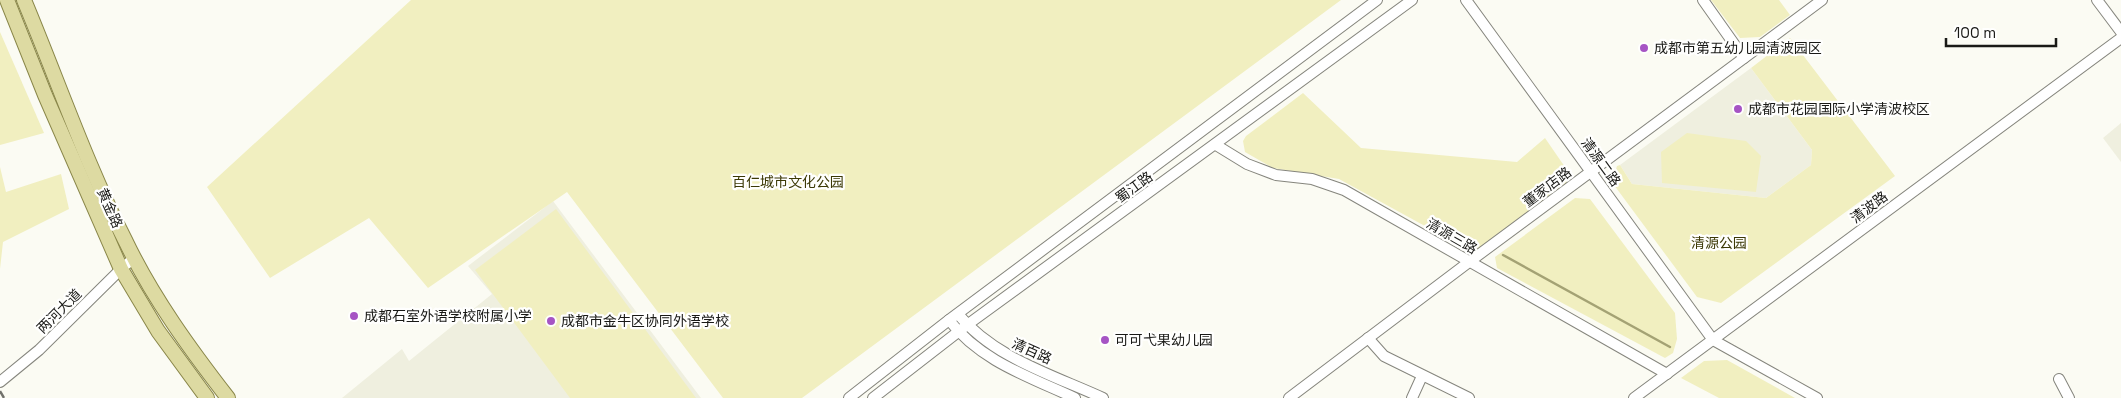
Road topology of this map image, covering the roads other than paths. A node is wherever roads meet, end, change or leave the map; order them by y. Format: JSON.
{"nodes":[{"id":1,"x":7,"y":0,"type":"edge"},
{"id":2,"x":24,"y":0,"type":"edge"},
{"id":3,"x":1377,"y":0,"type":"edge"},
{"id":4,"x":1412,"y":0,"type":"edge"},
{"id":5,"x":1466,"y":0,"type":"edge"},
{"id":6,"x":1703,"y":0,"type":"edge"},
{"id":7,"x":1822,"y":0,"type":"edge"},
{"id":8,"x":2097,"y":0,"type":"edge"},
{"id":9,"x":2121,"y":32,"type":"edge"},
{"id":10,"x":2121,"y":38,"type":"edge"},
{"id":11,"x":1744,"y":58,"type":"junction"},
{"id":12,"x":1216,"y":145,"type":"junction"},
{"id":13,"x":1591,"y":172,"type":"junction"},
{"id":14,"x":134,"y":258,"type":"junction"},
{"id":15,"x":1469,"y":262,"type":"junction"},
{"id":16,"x":121,"y":269,"type":"junction"},
{"id":17,"x":958,"y":314,"type":"junction"},
{"id":18,"x":949,"y":320,"type":"junction"},
{"id":19,"x":967,"y":325,"type":"junction"},
{"id":20,"x":958,"y":332,"type":"junction"},
{"id":21,"x":1368,"y":338,"type":"junction"},
{"id":22,"x":1714,"y":340,"type":"junction"},
{"id":23,"x":1667,"y":374,"type":"junction"},
{"id":24,"x":1422,"y":376,"type":"junction"},
{"id":25,"x":2059,"y":379,"type":"dead end"},
{"id":26,"x":0,"y":382,"type":"edge"},
{"id":27,"x":207,"y":398,"type":"edge"},
{"id":28,"x":228,"y":398,"type":"edge"},
{"id":29,"x":849,"y":398,"type":"edge"},
{"id":30,"x":873,"y":398,"type":"edge"},
{"id":31,"x":1076,"y":398,"type":"edge"},
{"id":32,"x":1103,"y":398,"type":"edge"},
{"id":33,"x":1289,"y":398,"type":"edge"},
{"id":34,"x":1412,"y":398,"type":"edge"},
{"id":35,"x":1469,"y":398,"type":"edge"},
{"id":36,"x":1634,"y":398,"type":"edge"},
{"id":37,"x":1817,"y":398,"type":"edge"},
{"id":38,"x":2069,"y":398,"type":"edge"}],
"edges":[{"from":1,"to":16,"type":"main road","name":"黄金路"},
{"from":2,"to":14,"type":"main road","name":"黄金路"},
{"from":3,"to":17,"type":"street","name":"蜀江路"},
{"from":4,"to":12,"type":"street","name":"蜀江路"},
{"from":5,"to":13,"type":"street","name":"清源二路"},
{"from":6,"to":11,"type":"street"},
{"from":7,"to":11,"type":"street","name":"董家店路"},
{"from":8,"to":9,"type":"street"},
{"from":10,"to":22,"type":"street","name":"清波路"},
{"from":11,"to":13,"type":"street","name":"董家店路"},
{"from":12,"to":15,"type":"street","name":"清源三路"},
{"from":12,"to":19,"type":"street","name":"蜀江路"},
{"from":13,"to":15,"type":"street","name":"董家店路"},
{"from":13,"to":22,"type":"street","name":"清源二路"},
{"from":14,"to":16,"type":"street","name":"两河大道"},
{"from":14,"to":28,"type":"main road","name":"黄金路"},
{"from":15,"to":21,"type":"street","name":"董家店路"},
{"from":15,"to":23,"type":"street","name":"清源三路"},
{"from":16,"to":26,"type":"street","name":"两河大道"},
{"from":16,"to":27,"type":"main road","name":"黄金路"},
{"from":17,"to":18,"type":"street","name":"蜀江路"},
{"from":17,"to":19,"type":"street","name":"清百路"},
{"from":18,"to":20,"type":"street","name":"清百路"},
{"from":18,"to":29,"type":"street","name":"蜀江路"},
{"from":19,"to":20,"type":"street","name":"蜀江路"},
{"from":19,"to":32,"type":"street","name":"清百路"},
{"from":20,"to":30,"type":"street","name":"蜀江路"},
{"from":20,"to":31,"type":"street","name":"清百路"},
{"from":21,"to":24,"type":"street"},
{"from":21,"to":33,"type":"street","name":"董家店路"},
{"from":22,"to":23,"type":"street","name":"清波路"},
{"from":22,"to":37,"type":"street"},
{"from":23,"to":36,"type":"street","name":"清波路"},
{"from":24,"to":34,"type":"street"},
{"from":24,"to":35,"type":"street"},
{"from":25,"to":38,"type":"street"}]}
